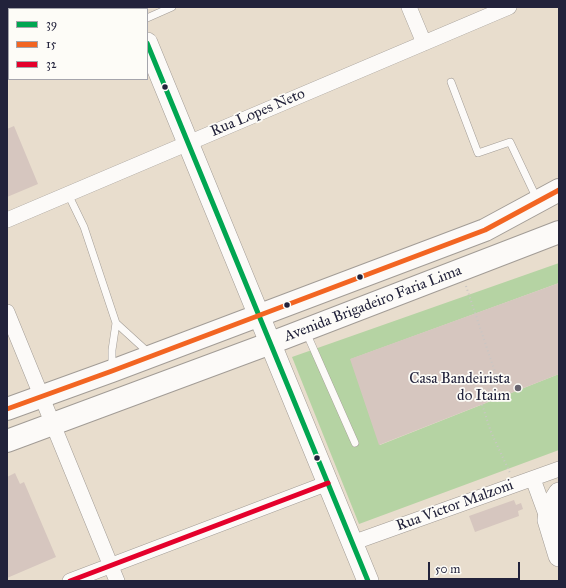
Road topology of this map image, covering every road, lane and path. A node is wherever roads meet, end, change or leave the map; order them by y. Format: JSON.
{"nodes":[{"id":1,"x":172,"y":7,"type":"edge"},
{"id":2,"x":409,"y":7,"type":"edge"},
{"id":3,"x":509,"y":7,"type":"edge"},
{"id":4,"x":148,"y":18,"type":"edge"},
{"id":5,"x":424,"y":43,"type":"junction"},
{"id":6,"x":148,"y":45,"type":"edge"},
{"id":7,"x":451,"y":82,"type":"dead end"},
{"id":8,"x":188,"y":143,"type":"junction"},
{"id":9,"x":68,"y":194,"type":"junction"},
{"id":10,"x":553,"y":195,"type":"edge"},
{"id":11,"x":7,"y":220,"type":"edge"},
{"id":12,"x":559,"y":232,"type":"edge"},
{"id":13,"x":461,"y":270,"type":"junction"},
{"id":14,"x":7,"y":312,"type":"edge"},
{"id":15,"x":259,"y":315,"type":"junction"},
{"id":16,"x":116,"y":323,"type":"junction"},
{"id":17,"x":306,"y":330,"type":"junction"},
{"id":18,"x":271,"y":343,"type":"junction"},
{"id":19,"x":151,"y":356,"type":"junction"},
{"id":20,"x":112,"y":371,"type":"junction"},
{"id":21,"x":42,"y":396,"type":"junction"},
{"id":22,"x":7,"y":409,"type":"edge"},
{"id":23,"x":53,"y":423,"type":"junction"},
{"id":24,"x":7,"y":441,"type":"edge"},
{"id":25,"x":356,"y":443,"type":"dead end"},
{"id":26,"x":559,"y":469,"type":"edge"},
{"id":27,"x":533,"y":479,"type":"junction"},
{"id":28,"x":328,"y":483,"type":"junction"},
{"id":29,"x":516,"y":485,"type":"junction"},
{"id":30,"x":559,"y":493,"type":"edge"},
{"id":31,"x":548,"y":520,"type":"junction"},
{"id":32,"x":352,"y":543,"type":"junction"},
{"id":33,"x":559,"y":556,"type":"edge"},
{"id":34,"x":111,"y":566,"type":"junction"},
{"id":35,"x":70,"y":581,"type":"edge"},
{"id":36,"x":117,"y":581,"type":"edge"},
{"id":37,"x":368,"y":581,"type":"edge"}],
"edges":[{"from":1,"to":4,"type":"lane"},
{"from":2,"to":5,"type":"street"},
{"from":3,"to":5,"type":"street","name":"Rua Lopes Neto"},
{"from":5,"to":8,"type":"street","name":"Rua Lopes Neto"},
{"from":6,"to":8,"type":"street"},
{"from":7,"to":10,"type":"lane"},
{"from":8,"to":9,"type":"street","name":"Rua Lopes Neto"},
{"from":8,"to":15,"type":"street"},
{"from":9,"to":11,"type":"street","name":"Rua Lopes Neto"},
{"from":9,"to":16,"type":"lane"},
{"from":10,"to":15,"type":"highway","name":"Avenida Brigadeiro Faria Lima"},
{"from":12,"to":13,"type":"highway","name":"Avenida Brigadeiro Faria Lima"},
{"from":13,"to":17,"type":"highway","name":"Avenida Brigadeiro Faria Lima"},
{"from":13,"to":29,"type":"path"},
{"from":14,"to":21,"type":"street"},
{"from":15,"to":18,"type":"street"},
{"from":15,"to":19,"type":"highway","name":"Avenida Brigadeiro Faria Lima"},
{"from":16,"to":19,"type":"lane"},
{"from":16,"to":20,"type":"lane"},
{"from":17,"to":18,"type":"highway","name":"Avenida Brigadeiro Faria Lima"},
{"from":17,"to":25,"type":"lane"},
{"from":18,"to":23,"type":"highway","name":"Avenida Brigadeiro Faria Lima"},
{"from":18,"to":28,"type":"street"},
{"from":19,"to":20,"type":"highway","name":"Avenida Brigadeiro Faria Lima"},
{"from":20,"to":21,"type":"highway","name":"Avenida Brigadeiro Faria Lima"},
{"from":21,"to":22,"type":"highway","name":"Avenida Brigadeiro Faria Lima"},
{"from":21,"to":23,"type":"street"},
{"from":23,"to":24,"type":"highway","name":"Avenida Brigadeiro Faria Lima"},
{"from":23,"to":34,"type":"street"},
{"from":26,"to":27,"type":"street","name":"Rua Victor Malzoni"},
{"from":27,"to":29,"type":"street","name":"Rua Victor Malzoni"},
{"from":27,"to":31,"type":"street"},
{"from":28,"to":32,"type":"street"},
{"from":28,"to":34,"type":"street"},
{"from":29,"to":32,"type":"street","name":"Rua Victor Malzoni"},
{"from":30,"to":31,"type":"street"},
{"from":31,"to":33,"type":"street"},
{"from":32,"to":37,"type":"street"},
{"from":34,"to":35,"type":"street"},
{"from":34,"to":36,"type":"street"}]}
